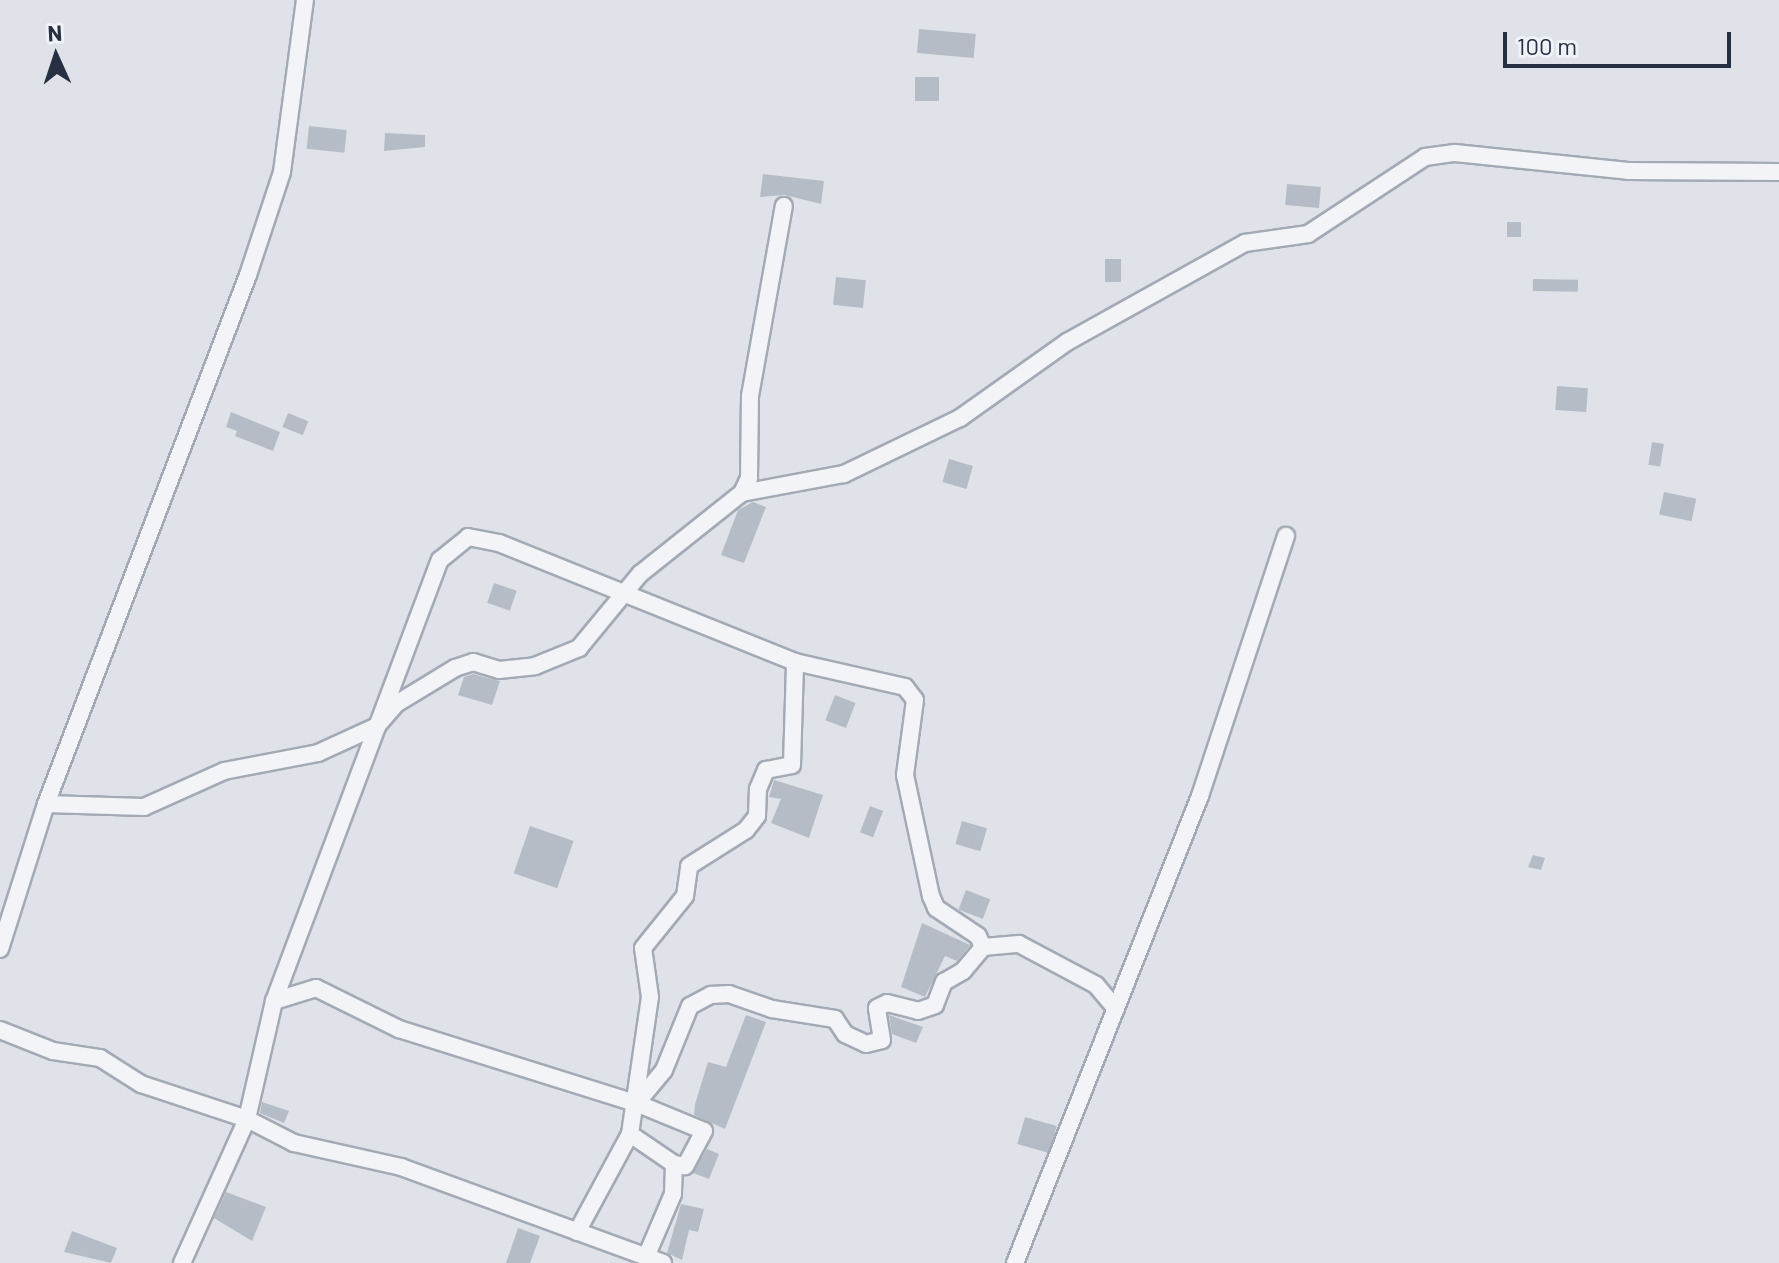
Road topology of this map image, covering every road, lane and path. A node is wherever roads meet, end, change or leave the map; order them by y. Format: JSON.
{"nodes":[{"id":1,"x":305,"y":0,"type":"edge"},
{"id":2,"x":1779,"y":172,"type":"edge"},
{"id":3,"x":784,"y":206,"type":"dead end"},
{"id":4,"x":742,"y":493,"type":"junction"},
{"id":5,"x":1286,"y":536,"type":"dead end"},
{"id":6,"x":626,"y":591,"type":"junction"},
{"id":7,"x":795,"y":662,"type":"junction"},
{"id":8,"x":377,"y":726,"type":"junction"},
{"id":9,"x":46,"y":804,"type":"junction"},
{"id":10,"x":983,"y":947,"type":"junction"},
{"id":11,"x":0,"y":949,"type":"edge"},
{"id":12,"x":274,"y":1001,"type":"junction"},
{"id":13,"x":1116,"y":1009,"type":"junction"},
{"id":14,"x":0,"y":1030,"type":"edge"},
{"id":15,"x":636,"y":1104,"type":"junction"},
{"id":16,"x":247,"y":1119,"type":"junction"},
{"id":17,"x":630,"y":1134,"type":"junction"},
{"id":18,"x":674,"y":1164,"type":"junction"},
{"id":19,"x":577,"y":1232,"type":"junction"},
{"id":20,"x":646,"y":1257,"type":"junction"},
{"id":21,"x":182,"y":1263,"type":"edge"},
{"id":22,"x":663,"y":1263,"type":"edge"},
{"id":23,"x":1015,"y":1263,"type":"edge"}],
"edges":[{"from":1,"to":9,"type":"street"},
{"from":2,"to":4,"type":"street"},
{"from":3,"to":4,"type":"street"},
{"from":4,"to":6,"type":"street"},
{"from":5,"to":13,"type":"street"},
{"from":6,"to":7,"type":"street"},
{"from":6,"to":8,"type":"street"},
{"from":6,"to":8,"type":"street"},
{"from":7,"to":10,"type":"street"},
{"from":7,"to":15,"type":"street"},
{"from":8,"to":9,"type":"street"},
{"from":8,"to":12,"type":"street"},
{"from":9,"to":11,"type":"street"},
{"from":10,"to":13,"type":"street"},
{"from":10,"to":15,"type":"street"},
{"from":12,"to":15,"type":"street"},
{"from":12,"to":16,"type":"street"},
{"from":13,"to":23,"type":"street"},
{"from":14,"to":16,"type":"street"},
{"from":15,"to":17,"type":"street"},
{"from":15,"to":18,"type":"street"},
{"from":16,"to":19,"type":"street"},
{"from":16,"to":21,"type":"street"},
{"from":17,"to":18,"type":"street"},
{"from":17,"to":19,"type":"street"},
{"from":18,"to":20,"type":"street"},
{"from":19,"to":20,"type":"street"},
{"from":20,"to":22,"type":"street"}]}
